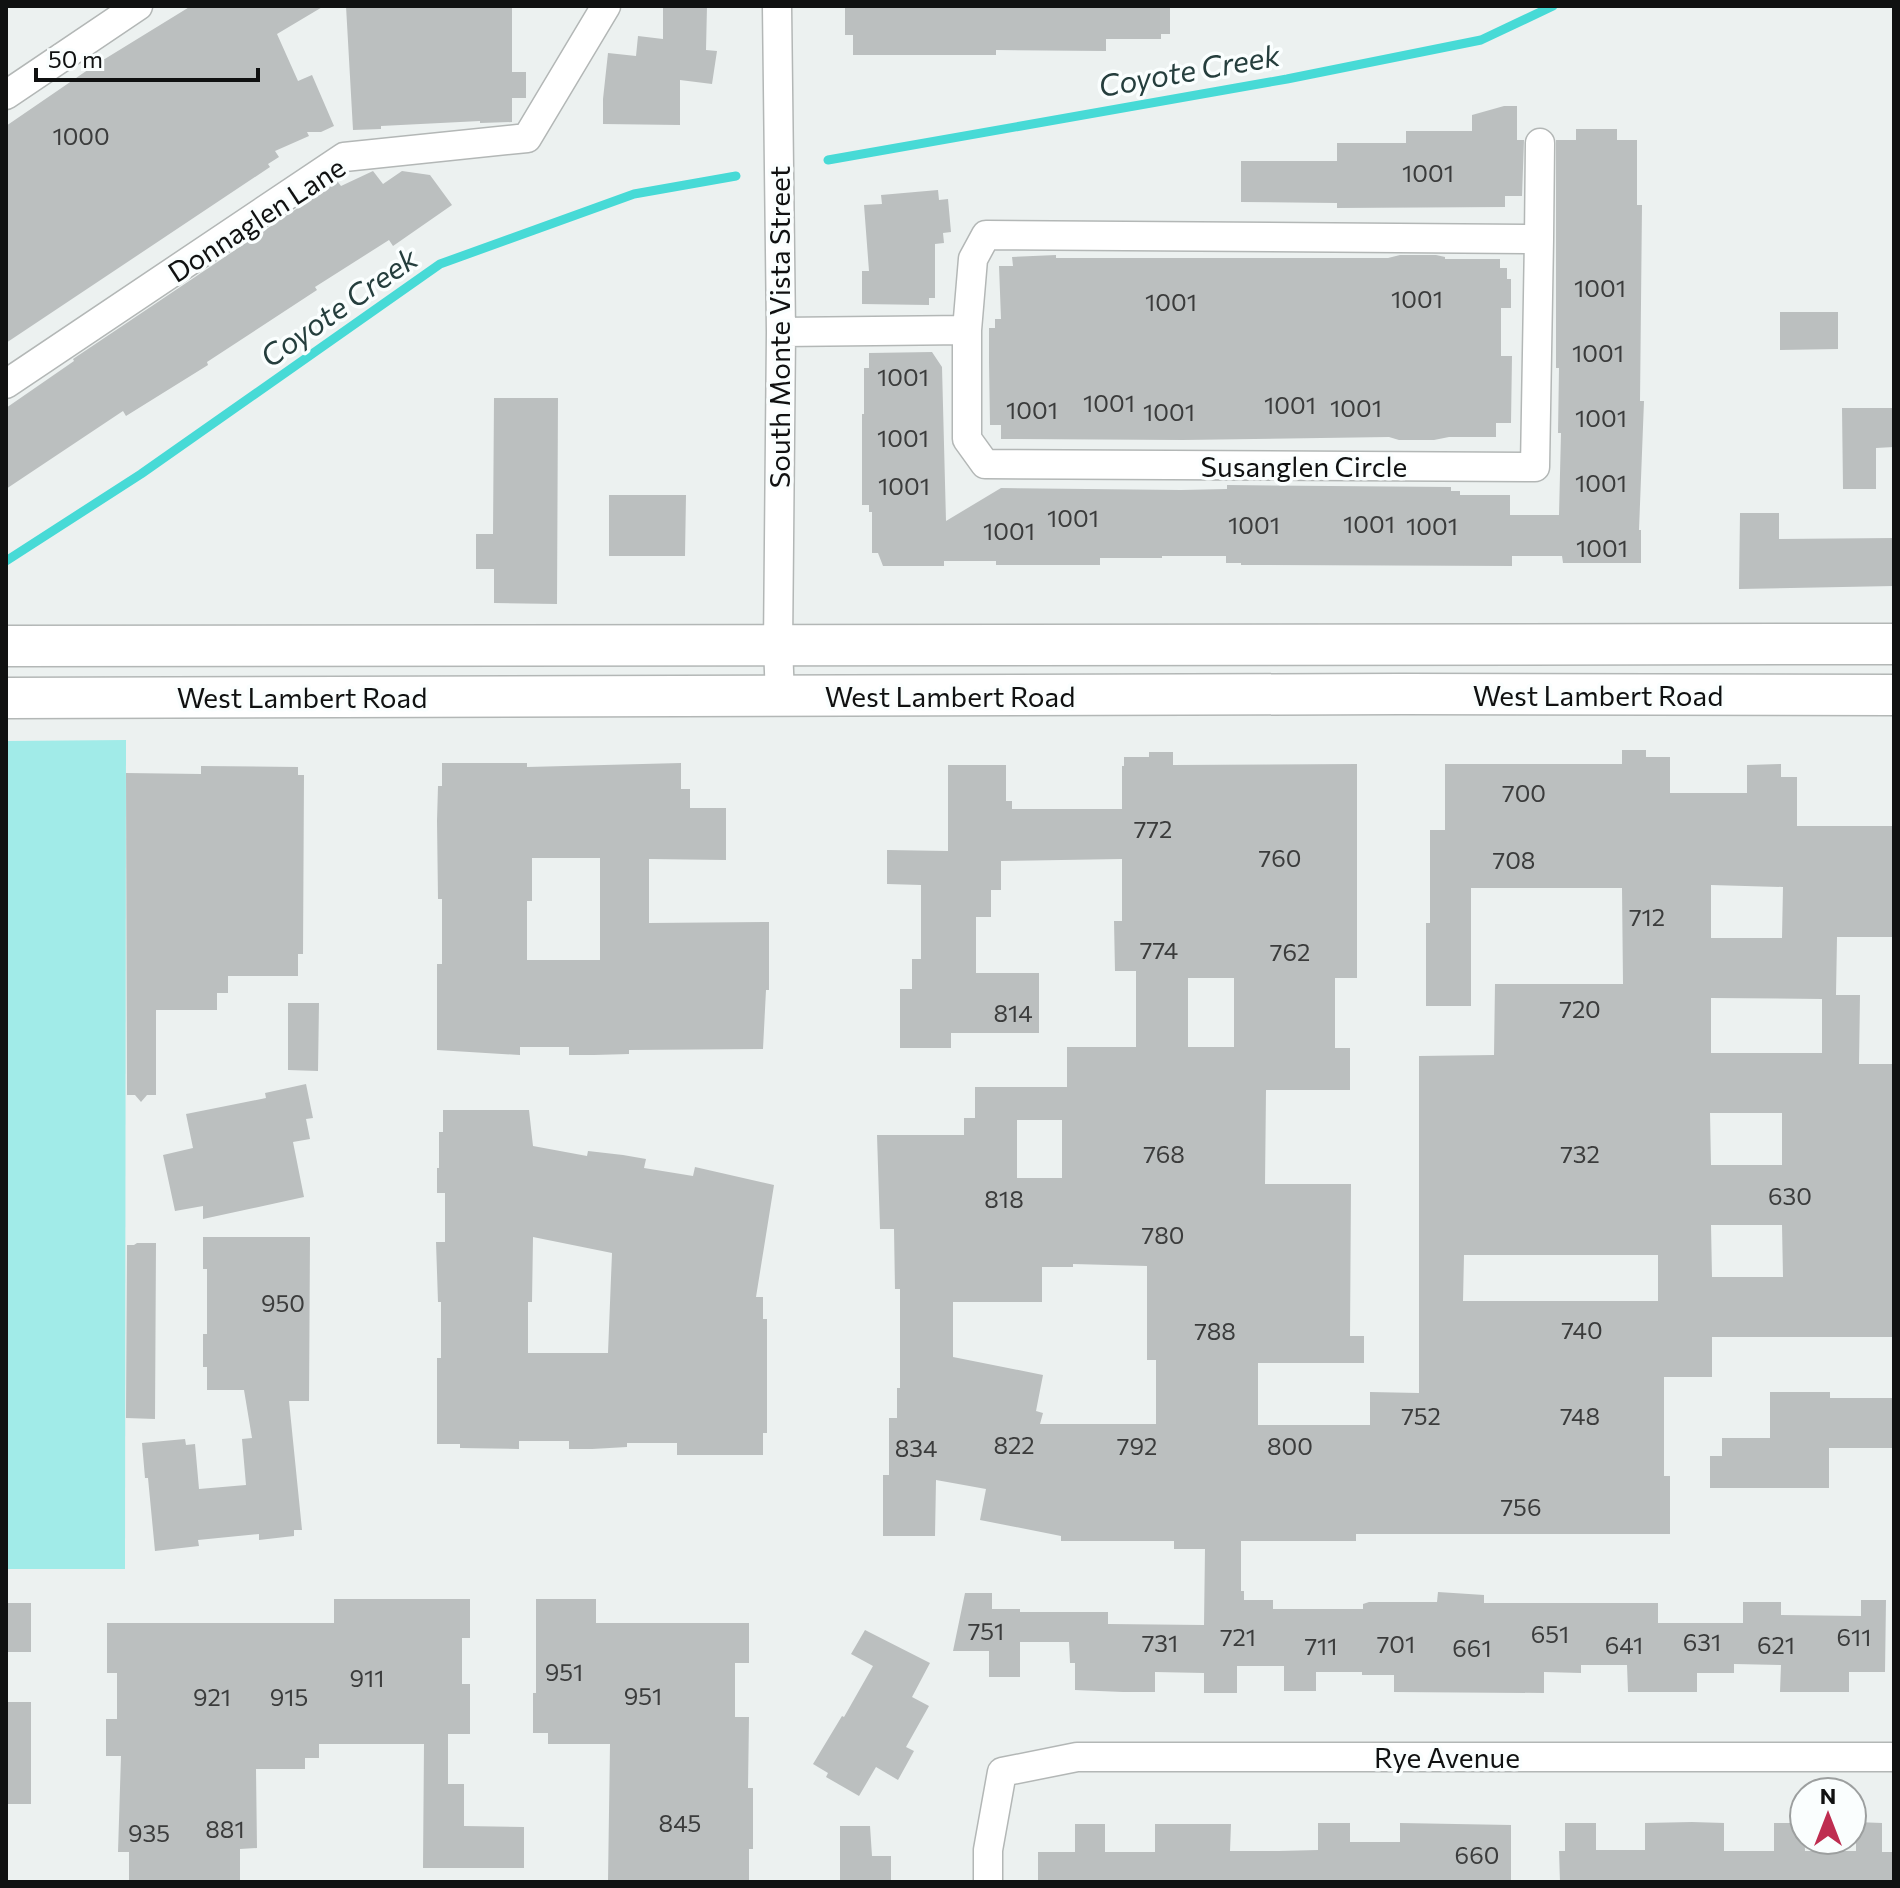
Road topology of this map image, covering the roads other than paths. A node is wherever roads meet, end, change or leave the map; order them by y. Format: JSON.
{"nodes":[{"id":1,"x":606,"y":6,"type":"edge"},
{"id":2,"x":777,"y":6,"type":"edge"},
{"id":3,"x":125,"y":9,"type":"edge"},
{"id":4,"x":6,"y":95,"type":"edge"},
{"id":5,"x":1540,"y":143,"type":"dead end"},
{"id":6,"x":1539,"y":239,"type":"junction"},
{"id":7,"x":967,"y":330,"type":"junction"},
{"id":8,"x":781,"y":332,"type":"junction"},
{"id":9,"x":6,"y":384,"type":"edge"},
{"id":10,"x":1894,"y":644,"type":"edge"},
{"id":11,"x":6,"y":646,"type":"edge"},
{"id":12,"x":778,"y":647,"type":"junction"},
{"id":13,"x":1894,"y":695,"type":"edge"},
{"id":14,"x":780,"y":696,"type":"junction"},
{"id":15,"x":6,"y":698,"type":"edge"},
{"id":16,"x":1894,"y":1757,"type":"edge"},
{"id":17,"x":988,"y":1882,"type":"edge"}],
"edges":[{"from":1,"to":9,"type":"street","name":"Donnaglen Lane"},
{"from":2,"to":8,"type":"street","name":"South Monte Vista Street"},
{"from":3,"to":4,"type":"street"},
{"from":5,"to":6,"type":"street","name":"Susanglen Circle"},
{"from":6,"to":7,"type":"street","name":"Susanglen Circle"},
{"from":6,"to":7,"type":"street","name":"Susanglen Circle"},
{"from":7,"to":8,"type":"street"},
{"from":8,"to":12,"type":"street","name":"South Monte Vista Street"},
{"from":10,"to":12,"type":"main road","name":"West Lambert Road"},
{"from":11,"to":12,"type":"main road","name":"West Lambert Road"},
{"from":12,"to":14,"type":"street","name":"South Monte Vista Street"},
{"from":13,"to":14,"type":"main road","name":"West Lambert Road"},
{"from":14,"to":15,"type":"main road","name":"West Lambert Road"},
{"from":16,"to":17,"type":"street","name":"Rye Avenue"}]}
